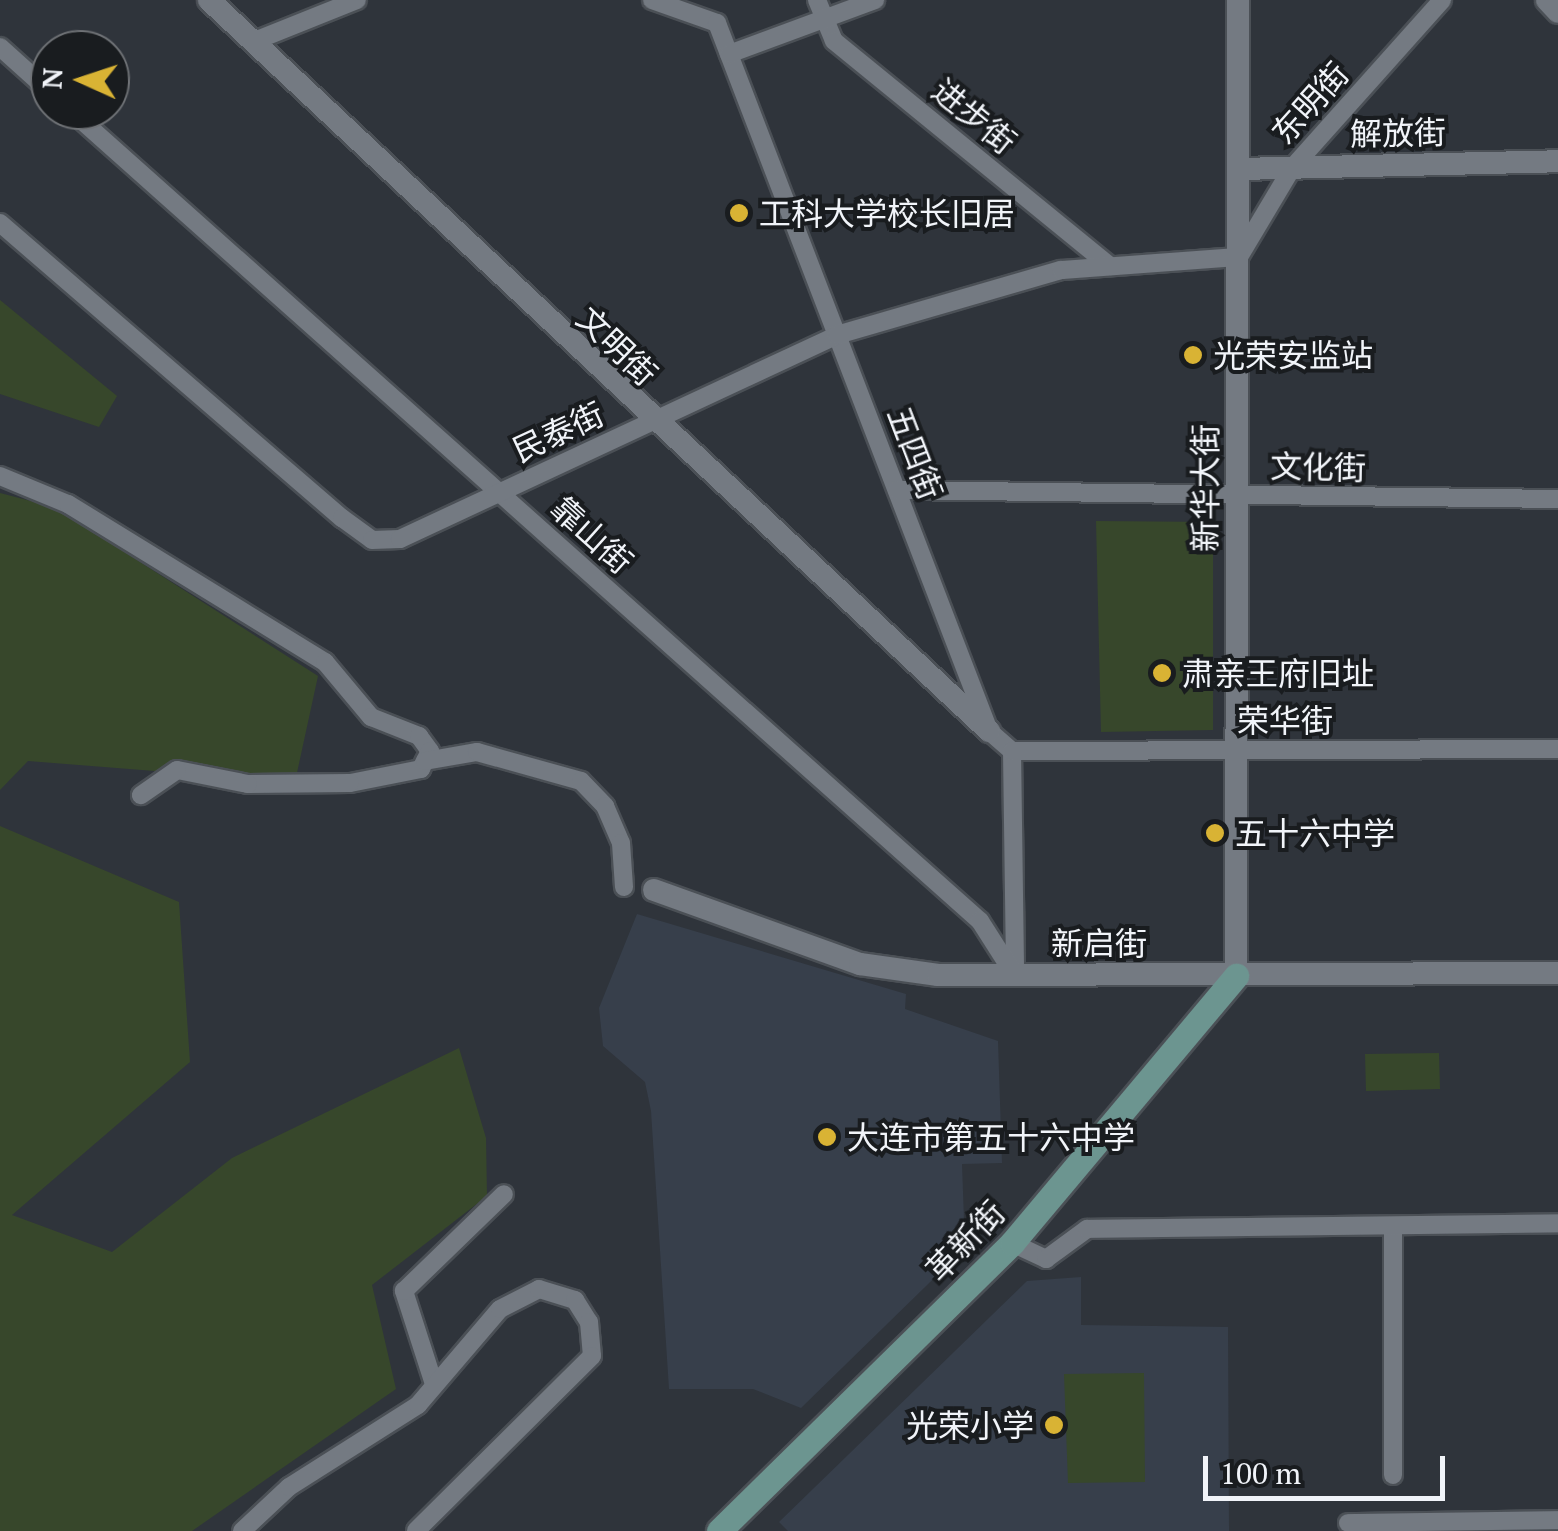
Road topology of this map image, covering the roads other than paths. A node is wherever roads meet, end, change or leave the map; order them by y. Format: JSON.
{"nodes":[{"id":1,"x":209,"y":0,"type":"edge"},
{"id":2,"x":357,"y":0,"type":"edge"},
{"id":3,"x":652,"y":0,"type":"edge"},
{"id":4,"x":817,"y":0,"type":"edge"},
{"id":5,"x":875,"y":0,"type":"edge"},
{"id":6,"x":1238,"y":0,"type":"edge"},
{"id":7,"x":1442,"y":0,"type":"edge"},
{"id":8,"x":1547,"y":0,"type":"edge"},
{"id":9,"x":1558,"y":12,"type":"edge"},
{"id":10,"x":824,"y":19,"type":"junction"},
{"id":11,"x":252,"y":42,"type":"junction"},
{"id":12,"x":0,"y":48,"type":"edge"},
{"id":13,"x":729,"y":54,"type":"junction"},
{"id":14,"x":30,"y":74,"type":"edge"},
{"id":15,"x":92,"y":130,"type":"edge"},
{"id":16,"x":1558,"y":162,"type":"edge"},
{"id":17,"x":1292,"y":168,"type":"junction"},
{"id":18,"x":1240,"y":169,"type":"junction"},
{"id":19,"x":0,"y":222,"type":"edge"},
{"id":20,"x":1239,"y":257,"type":"junction"},
{"id":21,"x":1110,"y":266,"type":"junction"},
{"id":22,"x":837,"y":334,"type":"junction"},
{"id":23,"x":650,"y":422,"type":"junction"},
{"id":24,"x":0,"y":476,"type":"edge"},
{"id":25,"x":897,"y":490,"type":"junction"},
{"id":26,"x":500,"y":493,"type":"junction"},
{"id":27,"x":1238,"y":497,"type":"junction"},
{"id":28,"x":1558,"y":500,"type":"edge"},
{"id":29,"x":990,"y":730,"type":"junction"},
{"id":30,"x":1558,"y":749,"type":"edge"},
{"id":31,"x":1236,"y":750,"type":"junction"},
{"id":32,"x":1012,"y":751,"type":"junction"},
{"id":33,"x":425,"y":761,"type":"junction"},
{"id":34,"x":141,"y":794,"type":"dead end"},
{"id":35,"x":624,"y":888,"type":"dead end"},
{"id":36,"x":654,"y":890,"type":"dead end"},
{"id":37,"x":1558,"y":973,"type":"edge"},
{"id":38,"x":1016,"y":976,"type":"junction"},
{"id":39,"x":1236,"y":976,"type":"junction"},
{"id":40,"x":504,"y":1194,"type":"dead end"},
{"id":41,"x":1558,"y":1223,"type":"edge"},
{"id":42,"x":1392,"y":1226,"type":"junction"},
{"id":43,"x":1012,"y":1243,"type":"junction"},
{"id":44,"x":433,"y":1381,"type":"junction"},
{"id":45,"x":1393,"y":1476,"type":"dead end"},
{"id":46,"x":1558,"y":1520,"type":"edge"},
{"id":47,"x":1348,"y":1523,"type":"dead end"},
{"id":48,"x":242,"y":1531,"type":"edge"},
{"id":49,"x":416,"y":1531,"type":"edge"},
{"id":50,"x":719,"y":1531,"type":"edge"}],
"edges":[{"from":1,"to":11,"type":"street","name":"文明街"},
{"from":2,"to":11,"type":"street"},
{"from":3,"to":13,"type":"street","name":"五四街"},
{"from":4,"to":10,"type":"street","name":"进步街"},
{"from":5,"to":10,"type":"street"},
{"from":6,"to":18,"type":"street","name":"新华大街"},
{"from":7,"to":17,"type":"street","name":"东明街"},
{"from":8,"to":9,"type":"street"},
{"from":10,"to":13,"type":"street"},
{"from":10,"to":21,"type":"street","name":"进步街"},
{"from":11,"to":23,"type":"street","name":"文明街"},
{"from":12,"to":14,"type":"street"},
{"from":13,"to":22,"type":"street","name":"五四街"},
{"from":15,"to":26,"type":"street","name":"靠山街"},
{"from":16,"to":17,"type":"street","name":"解放街"},
{"from":17,"to":18,"type":"street","name":"解放街"},
{"from":17,"to":20,"type":"street","name":"东明街"},
{"from":18,"to":20,"type":"street","name":"新华大街"},
{"from":19,"to":26,"type":"street","name":"民泰街"},
{"from":20,"to":21,"type":"street","name":"民泰街"},
{"from":20,"to":27,"type":"street","name":"新华大街"},
{"from":21,"to":22,"type":"street","name":"民泰街"},
{"from":22,"to":23,"type":"street","name":"民泰街"},
{"from":22,"to":25,"type":"street","name":"五四街"},
{"from":23,"to":26,"type":"street","name":"民泰街"},
{"from":23,"to":29,"type":"street","name":"文明街"},
{"from":24,"to":33,"type":"street"},
{"from":25,"to":27,"type":"street","name":"文化街"},
{"from":25,"to":29,"type":"street","name":"五四街"},
{"from":26,"to":38,"type":"street","name":"靠山街"},
{"from":27,"to":28,"type":"street","name":"文化街"},
{"from":27,"to":31,"type":"street","name":"新华大街"},
{"from":29,"to":32,"type":"street","name":"五四街"},
{"from":30,"to":31,"type":"street","name":"荣华街"},
{"from":31,"to":32,"type":"street","name":"荣华街"},
{"from":31,"to":39,"type":"street","name":"新华大街"},
{"from":32,"to":38,"type":"street"},
{"from":33,"to":34,"type":"street"},
{"from":33,"to":35,"type":"street"},
{"from":36,"to":38,"type":"street","name":"新启街"},
{"from":37,"to":39,"type":"street","name":"新启街"},
{"from":38,"to":39,"type":"street","name":"新启街"},
{"from":39,"to":43,"type":"main road","name":"革新街"},
{"from":40,"to":44,"type":"street"},
{"from":41,"to":42,"type":"street"},
{"from":42,"to":43,"type":"street"},
{"from":42,"to":45,"type":"street"},
{"from":43,"to":50,"type":"main road","name":"革新街"},
{"from":44,"to":48,"type":"street"},
{"from":44,"to":49,"type":"street"},
{"from":46,"to":47,"type":"street"}]}
